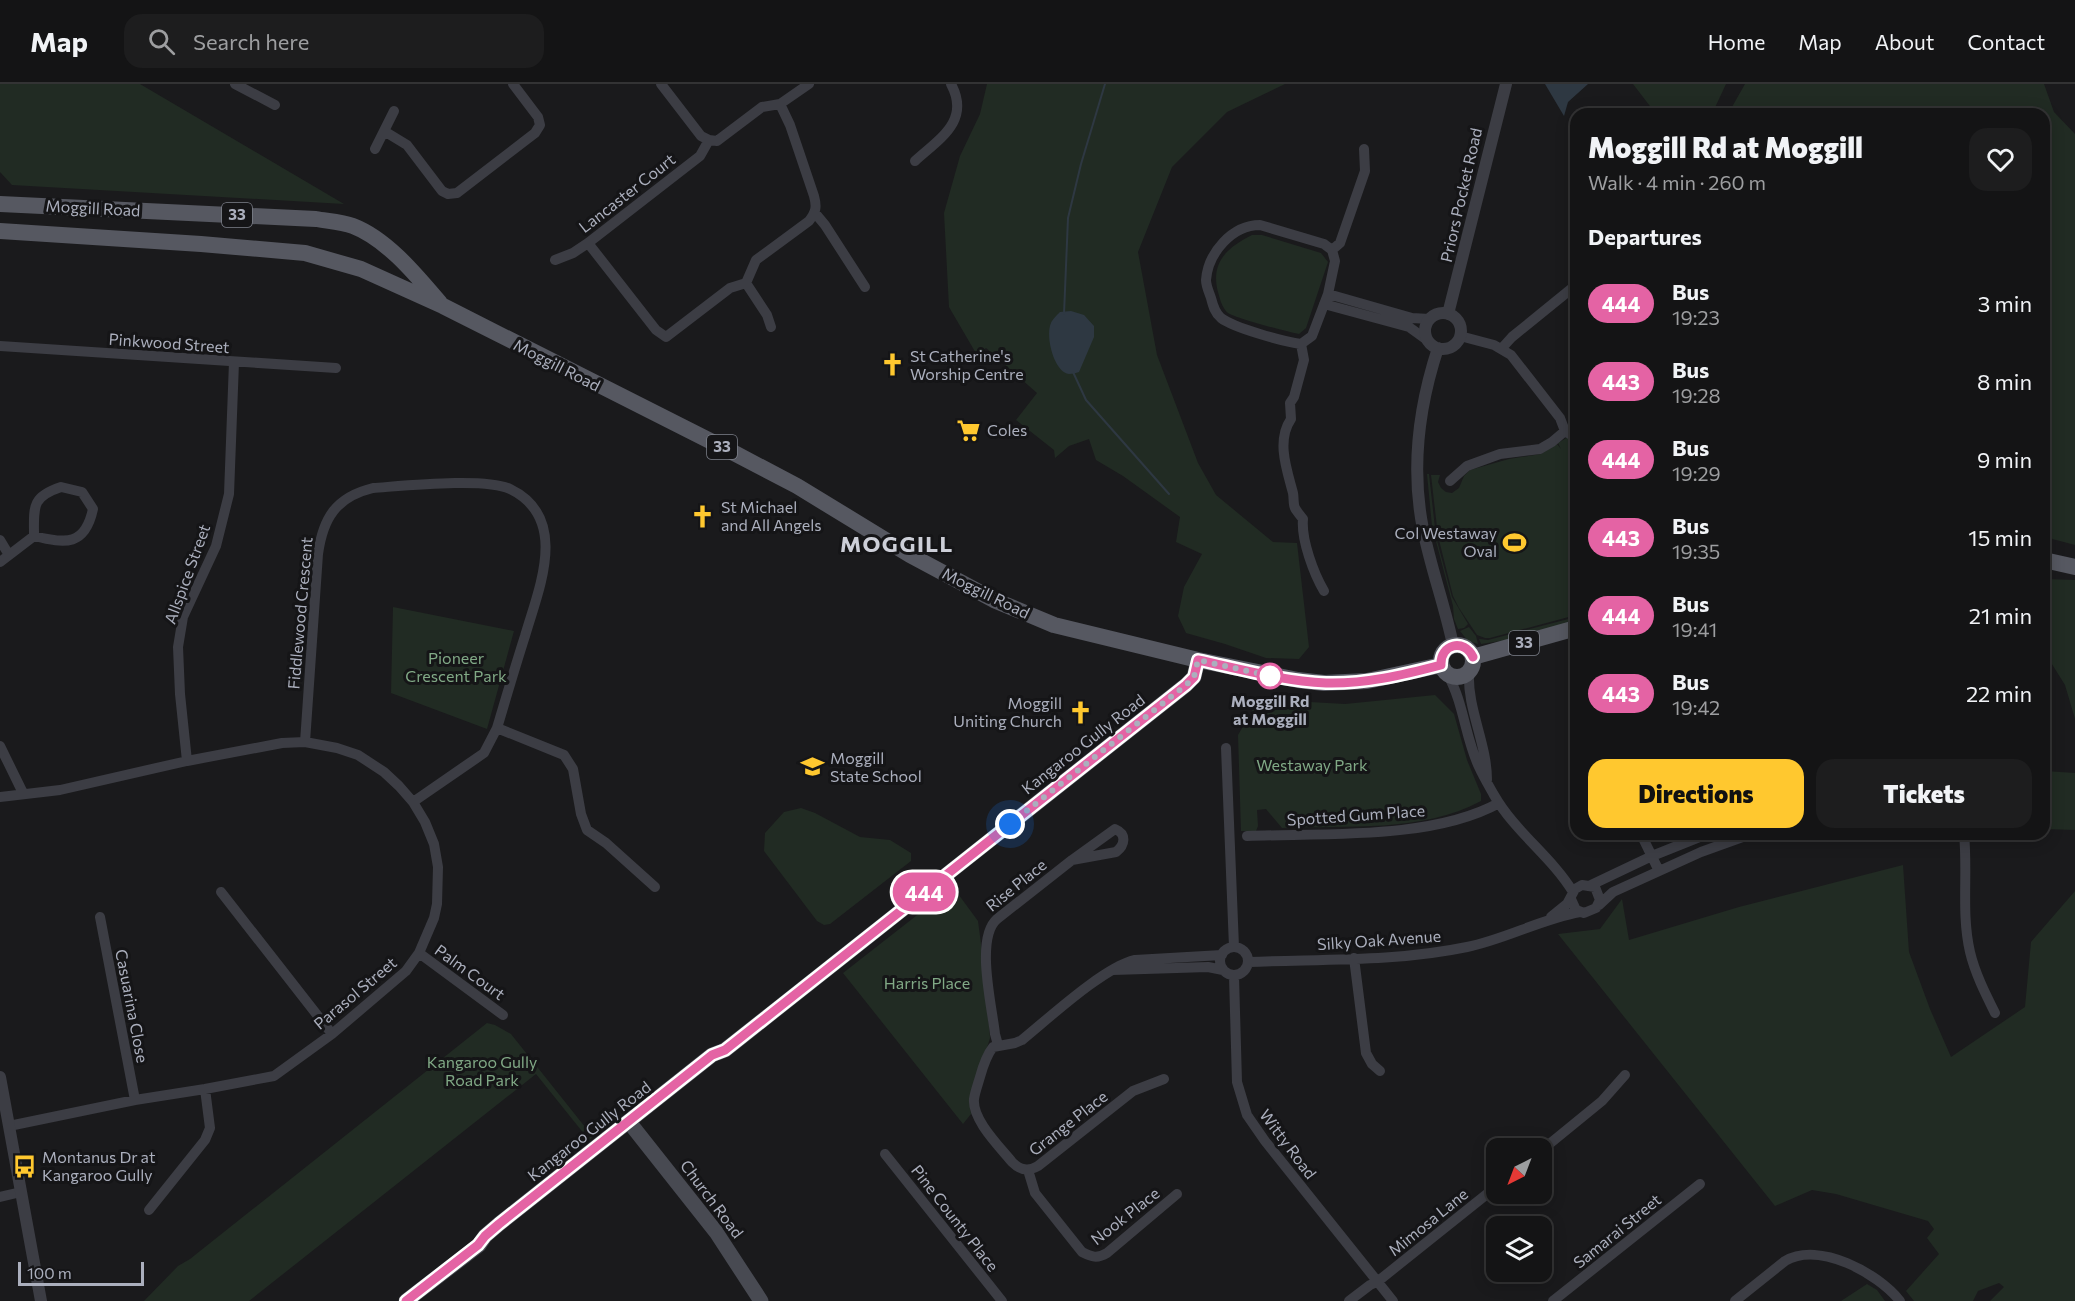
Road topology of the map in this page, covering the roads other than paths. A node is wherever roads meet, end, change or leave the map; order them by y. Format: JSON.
{"nodes":[{"id":1,"x":235,"y":84,"type":"edge"},
{"id":2,"x":513,"y":84,"type":"edge"},
{"id":3,"x":662,"y":84,"type":"edge"},
{"id":4,"x":808,"y":84,"type":"edge"},
{"id":5,"x":951,"y":84,"type":"edge"},
{"id":6,"x":1506,"y":84,"type":"edge"},
{"id":7,"x":275,"y":105,"type":"dead end"},
{"id":8,"x":780,"y":105,"type":"junction"},
{"id":9,"x":394,"y":111,"type":"dead end"},
{"id":10,"x":384,"y":131,"type":"junction"},
{"id":11,"x":709,"y":140,"type":"junction"},
{"id":12,"x":375,"y":149,"type":"dead end"},
{"id":13,"x":1364,"y":149,"type":"dead end"},
{"id":14,"x":915,"y":161,"type":"dead end"},
{"id":15,"x":1,"y":202,"type":"edge"},
{"id":16,"x":815,"y":213,"type":"junction"},
{"id":17,"x":0,"y":231,"type":"edge"},
{"id":18,"x":588,"y":243,"type":"junction"},
{"id":19,"x":384,"y":246,"type":"junction"},
{"id":20,"x":1332,"y":250,"type":"junction"},
{"id":21,"x":555,"y":260,"type":"dead end"},
{"id":22,"x":380,"y":277,"type":"junction"},
{"id":23,"x":747,"y":283,"type":"junction"},
{"id":24,"x":864,"y":287,"type":"dead end"},
{"id":25,"x":1570,"y":290,"type":"edge"},
{"id":26,"x":1326,"y":299,"type":"junction"},
{"id":27,"x":443,"y":306,"type":"junction"},
{"id":28,"x":1448,"y":314,"type":"junction"},
{"id":29,"x":1429,"y":319,"type":"junction"},
{"id":30,"x":771,"y":327,"type":"dead end"},
{"id":31,"x":1460,"y":336,"type":"junction"},
{"id":32,"x":1427,"y":340,"type":"junction"},
{"id":33,"x":1301,"y":345,"type":"junction"},
{"id":34,"x":0,"y":346,"type":"edge"},
{"id":35,"x":1438,"y":348,"type":"junction"},
{"id":36,"x":1502,"y":348,"type":"junction"},
{"id":37,"x":234,"y":362,"type":"junction"},
{"id":38,"x":336,"y":368,"type":"dead end"},
{"id":39,"x":1565,"y":431,"type":"junction"},
{"id":40,"x":1570,"y":434,"type":"edge"},
{"id":41,"x":1450,"y":481,"type":"dead end"},
{"id":42,"x":34,"y":536,"type":"junction"},
{"id":43,"x":0,"y":540,"type":"edge"},
{"id":44,"x":5,"y":558,"type":"edge"},
{"id":45,"x":2050,"y":561,"type":"edge"},
{"id":46,"x":2075,"y":567,"type":"edge"},
{"id":47,"x":1324,"y":591,"type":"dead end"},
{"id":48,"x":1570,"y":630,"type":"edge"},
{"id":49,"x":1453,"y":645,"type":"junction"},
{"id":50,"x":1198,"y":660,"type":"junction"},
{"id":51,"x":1471,"y":664,"type":"junction"},
{"id":52,"x":1445,"y":670,"type":"junction"},
{"id":53,"x":497,"y":728,"type":"junction"},
{"id":54,"x":305,"y":742,"type":"junction"},
{"id":55,"x":0,"y":746,"type":"edge"},
{"id":56,"x":1226,"y":748,"type":"dead end"},
{"id":57,"x":187,"y":761,"type":"junction"},
{"id":58,"x":1487,"y":781,"type":"junction"},
{"id":59,"x":23,"y":793,"type":"junction"},
{"id":60,"x":0,"y":797,"type":"edge"},
{"id":61,"x":413,"y":802,"type":"junction"},
{"id":62,"x":1499,"y":803,"type":"junction"},
{"id":63,"x":1247,"y":836,"type":"dead end"},
{"id":64,"x":1644,"y":840,"type":"edge"},
{"id":65,"x":1692,"y":840,"type":"edge"},
{"id":66,"x":1734,"y":840,"type":"edge"},
{"id":67,"x":1965,"y":840,"type":"edge"},
{"id":68,"x":1652,"y":856,"type":"junction"},
{"id":69,"x":1072,"y":860,"type":"dead end"},
{"id":70,"x":1659,"y":871,"type":"junction"},
{"id":71,"x":656,"y":887,"type":"dead end"},
{"id":72,"x":1579,"y":890,"type":"junction"},
{"id":73,"x":221,"y":892,"type":"dead end"},
{"id":74,"x":1599,"y":904,"type":"junction"},
{"id":75,"x":1580,"y":912,"type":"junction"},
{"id":76,"x":100,"y":917,"type":"dead end"},
{"id":77,"x":1544,"y":923,"type":"junction"},
{"id":78,"x":1234,"y":947,"type":"junction"},
{"id":79,"x":419,"y":953,"type":"junction"},
{"id":80,"x":1222,"y":955,"type":"junction"},
{"id":81,"x":1354,"y":958,"type":"junction"},
{"id":82,"x":1249,"y":962,"type":"junction"},
{"id":83,"x":1113,"y":970,"type":"junction"},
{"id":84,"x":1223,"y":970,"type":"junction"},
{"id":85,"x":1234,"y":975,"type":"junction"},
{"id":86,"x":1995,"y":1013,"type":"dead end"},
{"id":87,"x":504,"y":1015,"type":"dead end"},
{"id":88,"x":332,"y":1034,"type":"junction"},
{"id":89,"x":998,"y":1046,"type":"junction"},
{"id":90,"x":1380,"y":1071,"type":"dead end"},
{"id":91,"x":1625,"y":1075,"type":"dead end"},
{"id":92,"x":0,"y":1077,"type":"edge"},
{"id":93,"x":1164,"y":1080,"type":"dead end"},
{"id":94,"x":206,"y":1089,"type":"junction"},
{"id":95,"x":135,"y":1100,"type":"junction"},
{"id":96,"x":9,"y":1126,"type":"junction"},
{"id":97,"x":632,"y":1126,"type":"junction"},
{"id":98,"x":1552,"y":1142,"type":"edge"},
{"id":99,"x":885,"y":1154,"type":"dead end"},
{"id":100,"x":1028,"y":1170,"type":"junction"},
{"id":101,"x":1700,"y":1184,"type":"dead end"},
{"id":102,"x":21,"y":1192,"type":"junction"},
{"id":103,"x":1177,"y":1194,"type":"dead end"},
{"id":104,"x":1486,"y":1195,"type":"edge"},
{"id":105,"x":0,"y":1197,"type":"edge"},
{"id":106,"x":149,"y":1210,"type":"dead end"},
{"id":107,"x":1377,"y":1282,"type":"junction"},
{"id":108,"x":41,"y":1301,"type":"edge"},
{"id":109,"x":406,"y":1301,"type":"edge"},
{"id":110,"x":761,"y":1301,"type":"edge"},
{"id":111,"x":1002,"y":1301,"type":"edge"},
{"id":112,"x":1349,"y":1301,"type":"edge"},
{"id":113,"x":1393,"y":1301,"type":"edge"},
{"id":114,"x":1553,"y":1301,"type":"edge"},
{"id":115,"x":1735,"y":1301,"type":"edge"},
{"id":116,"x":1900,"y":1301,"type":"edge"}],
"edges":[{"from":1,"to":7,"type":"street"},
{"from":2,"to":10,"type":"street"},
{"from":3,"to":11,"type":"street"},
{"from":4,"to":8,"type":"street"},
{"from":5,"to":14,"type":"street"},
{"from":6,"to":28,"type":"street","name":"Priors Pocket Road"},
{"from":8,"to":11,"type":"street"},
{"from":8,"to":16,"type":"street"},
{"from":9,"to":10,"type":"street"},
{"from":10,"to":12,"type":"street"},
{"from":11,"to":18,"type":"street","name":"Lancaster Court"},
{"from":13,"to":20,"type":"street"},
{"from":15,"to":19,"type":"main road","name":"Moggill Road","number":"33"},
{"from":16,"to":23,"type":"street"},
{"from":16,"to":24,"type":"street"},
{"from":17,"to":22,"type":"main road","name":"Moggill Road","number":"33"},
{"from":18,"to":21,"type":"street","name":"Lancaster Court"},
{"from":18,"to":23,"type":"street"},
{"from":19,"to":22,"type":"main road"},
{"from":19,"to":27,"type":"main road","name":"Moggill Road","number":"33"},
{"from":20,"to":26,"type":"street"},
{"from":20,"to":33,"type":"street"},
{"from":22,"to":27,"type":"main road","name":"Moggill Road","number":"33"},
{"from":23,"to":30,"type":"street"},
{"from":25,"to":36,"type":"street"},
{"from":26,"to":29,"type":"street"},
{"from":26,"to":32,"type":"street"},
{"from":26,"to":33,"type":"street"},
{"from":27,"to":50,"type":"main road","name":"Moggill Road","number":"33"},
{"from":28,"to":29,"type":"street"},
{"from":28,"to":31,"type":"street"},
{"from":29,"to":32,"type":"street"},
{"from":31,"to":35,"type":"street"},
{"from":31,"to":36,"type":"street"},
{"from":32,"to":35,"type":"street"},
{"from":33,"to":47,"type":"street"},
{"from":34,"to":37,"type":"street","name":"Pinkwood Street"},
{"from":35,"to":49,"type":"street"},
{"from":36,"to":39,"type":"street"},
{"from":37,"to":38,"type":"street","name":"Pinkwood Street"},
{"from":37,"to":57,"type":"street","name":"Allspice Street"},
{"from":39,"to":40,"type":"street"},
{"from":39,"to":41,"type":"street"},
{"from":42,"to":42,"type":"street"},
{"from":42,"to":44,"type":"street"},
{"from":43,"to":44,"type":"street"},
{"from":45,"to":46,"type":"main road"},
{"from":48,"to":51,"type":"main road","number":"33"},
{"from":49,"to":51,"type":"main road"},
{"from":49,"to":52,"type":"main road"},
{"from":50,"to":52,"type":"main road","name":"Moggill Road","number":"33"},
{"from":50,"to":97,"type":"main road","name":"Kangaroo Gully Road"},
{"from":51,"to":52,"type":"main road","number":"33"},
{"from":51,"to":58,"type":"street"},
{"from":52,"to":58,"type":"street"},
{"from":53,"to":54,"type":"street","name":"Fiddlewood Crescent"},
{"from":53,"to":61,"type":"street","name":"Fiddlewood Crescent"},
{"from":53,"to":71,"type":"street"},
{"from":54,"to":57,"type":"street","name":"Parasol Street"},
{"from":54,"to":61,"type":"street","name":"Parasol Street"},
{"from":55,"to":59,"type":"street"},
{"from":56,"to":78,"type":"street"},
{"from":57,"to":59,"type":"street","name":"Parasol Street"},
{"from":58,"to":62,"type":"street"},
{"from":59,"to":60,"type":"street","name":"Parasol Street"},
{"from":61,"to":79,"type":"street","name":"Parasol Street"},
{"from":62,"to":63,"type":"street","name":"Spotted Gum Place"},
{"from":62,"to":72,"type":"street"},
{"from":64,"to":68,"type":"street"},
{"from":65,"to":68,"type":"street","name":"Silky Oak Avenue"},
{"from":66,"to":70,"type":"street","name":"Silky Oak Avenue"},
{"from":67,"to":86,"type":"street"},
{"from":68,"to":70,"type":"street"},
{"from":68,"to":72,"type":"street","name":"Silky Oak Avenue"},
{"from":69,"to":89,"type":"street","name":"Rise Place"},
{"from":70,"to":74,"type":"street","name":"Silky Oak Avenue"},
{"from":72,"to":74,"type":"street"},
{"from":72,"to":75,"type":"street"},
{"from":72,"to":77,"type":"street","name":"Silky Oak Avenue"},
{"from":73,"to":88,"type":"street"},
{"from":74,"to":75,"type":"street","name":"Silky Oak Avenue"},
{"from":75,"to":77,"type":"street","name":"Silky Oak Avenue"},
{"from":76,"to":95,"type":"street","name":"Casuarina Close"},
{"from":77,"to":81,"type":"street","name":"Silky Oak Avenue"},
{"from":78,"to":80,"type":"street"},
{"from":78,"to":82,"type":"street"},
{"from":79,"to":87,"type":"street","name":"Palm Court"},
{"from":79,"to":88,"type":"street","name":"Parasol Street"},
{"from":80,"to":83,"type":"street"},
{"from":80,"to":84,"type":"street"},
{"from":81,"to":82,"type":"street","name":"Silky Oak Avenue"},
{"from":81,"to":90,"type":"street"},
{"from":82,"to":85,"type":"street"},
{"from":83,"to":84,"type":"street"},
{"from":83,"to":89,"type":"street"},
{"from":84,"to":85,"type":"street"},
{"from":85,"to":107,"type":"street","name":"Witty Road"},
{"from":88,"to":94,"type":"street","name":"Parasol Street"},
{"from":89,"to":100,"type":"street","name":"Grange Place"},
{"from":91,"to":98,"type":"street"},
{"from":92,"to":96,"type":"street"},
{"from":93,"to":100,"type":"street","name":"Grange Place"},
{"from":94,"to":95,"type":"street","name":"Parasol Street"},
{"from":94,"to":106,"type":"street"},
{"from":95,"to":96,"type":"street","name":"Parasol Street"},
{"from":96,"to":102,"type":"street"},
{"from":97,"to":109,"type":"main road","name":"Kangaroo Gully Road"},
{"from":97,"to":110,"type":"main road","name":"Church Road"},
{"from":99,"to":111,"type":"street","name":"Pine County Place"},
{"from":100,"to":103,"type":"street","name":"Nook Place"},
{"from":101,"to":114,"type":"street","name":"Samarai Street"},
{"from":102,"to":105,"type":"street"},
{"from":102,"to":108,"type":"street"},
{"from":104,"to":107,"type":"street","name":"Mimosa Lane"},
{"from":107,"to":112,"type":"street","name":"Mimosa Lane"},
{"from":107,"to":113,"type":"street","name":"Witty Road"},
{"from":115,"to":116,"type":"street"}]}
